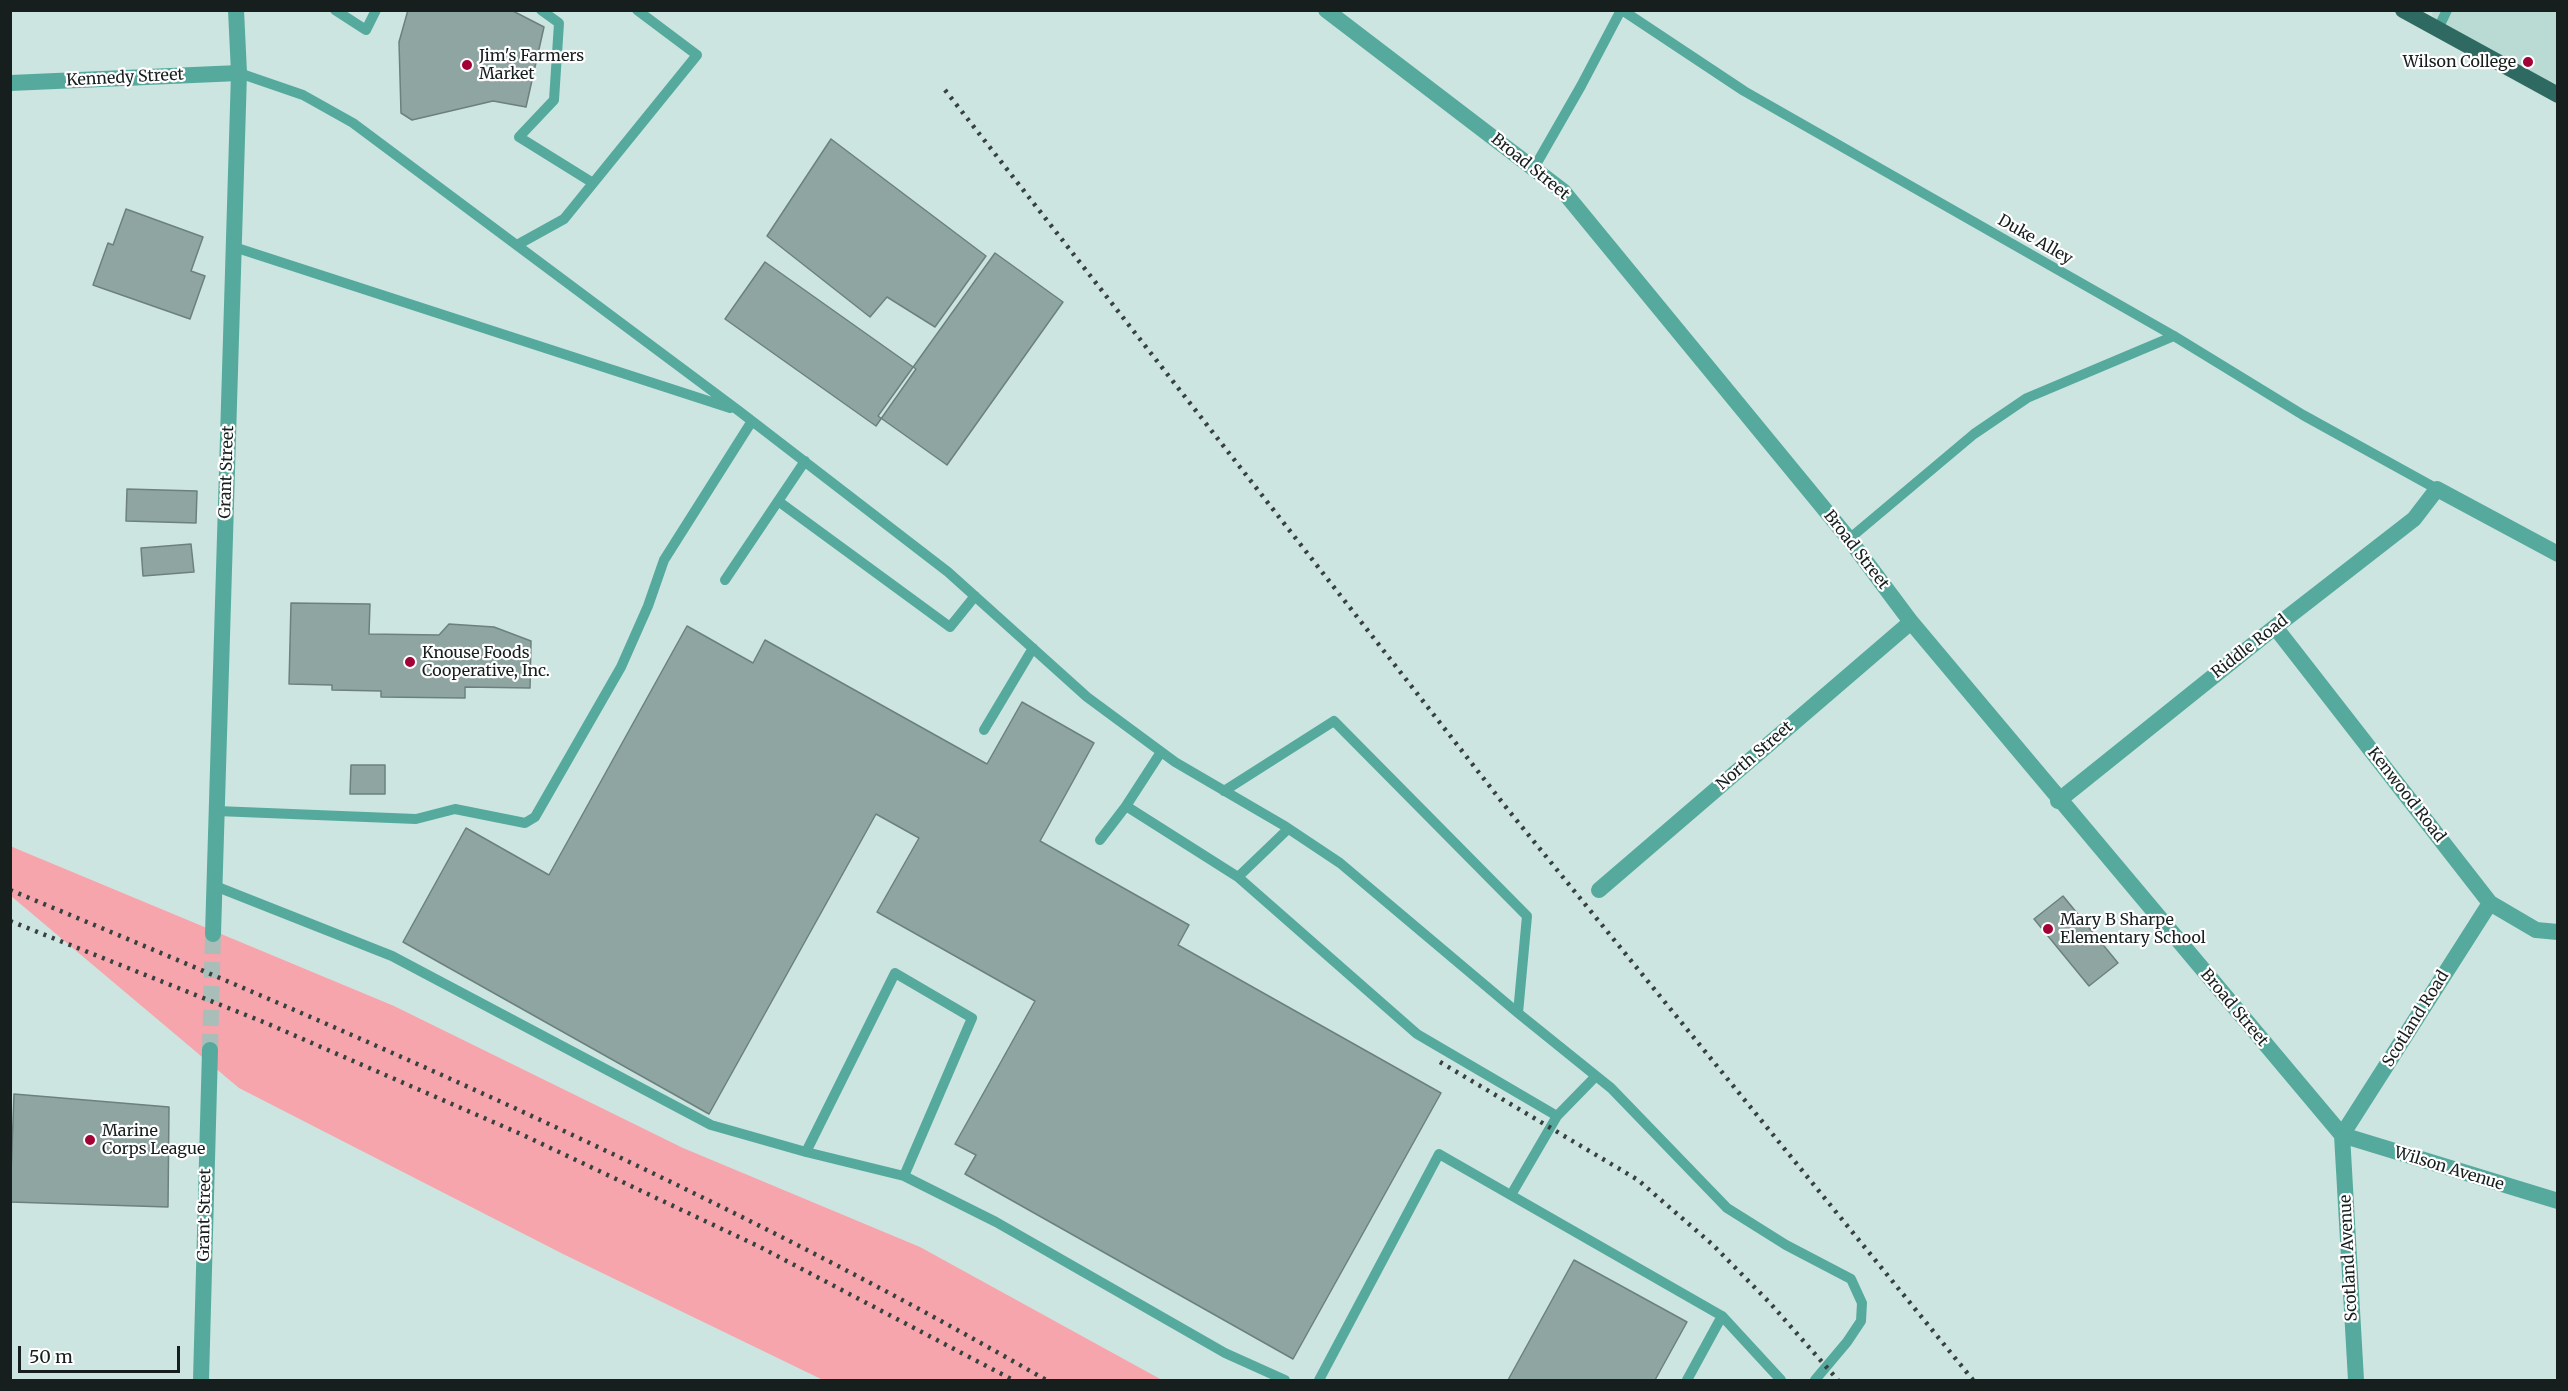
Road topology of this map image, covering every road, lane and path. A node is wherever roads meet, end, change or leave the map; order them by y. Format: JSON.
{"nodes":[{"id":1,"x":236,"y":10,"type":"edge"},
{"id":2,"x":335,"y":10,"type":"edge"},
{"id":3,"x":375,"y":10,"type":"edge"},
{"id":4,"x":541,"y":10,"type":"edge"},
{"id":5,"x":637,"y":10,"type":"edge"},
{"id":6,"x":1326,"y":10,"type":"edge"},
{"id":7,"x":1621,"y":10,"type":"edge"},
{"id":8,"x":2403,"y":10,"type":"edge"},
{"id":9,"x":2447,"y":10,"type":"edge"},
{"id":10,"x":2438,"y":29,"type":"junction"},
{"id":11,"x":239,"y":73,"type":"junction"},
{"id":12,"x":10,"y":83,"type":"edge"},
{"id":13,"x":2558,"y":94,"type":"edge"},
{"id":14,"x":1534,"y":168,"type":"junction"},
{"id":15,"x":593,"y":183,"type":"junction"},
{"id":16,"x":516,"y":245,"type":"junction"},
{"id":17,"x":234,"y":247,"type":"junction"},
{"id":18,"x":2174,"y":336,"type":"junction"},
{"id":19,"x":739,"y":411,"type":"junction"},
{"id":20,"x":752,"y":421,"type":"junction"},
{"id":21,"x":805,"y":461,"type":"junction"},
{"id":22,"x":2437,"y":489,"type":"junction"},
{"id":23,"x":778,"y":501,"type":"junction"},
{"id":24,"x":1849,"y":538,"type":"junction"},
{"id":25,"x":2558,"y":554,"type":"edge"},
{"id":26,"x":725,"y":580,"type":"dead end"},
{"id":27,"x":975,"y":596,"type":"junction"},
{"id":28,"x":1911,"y":622,"type":"junction"},
{"id":29,"x":2275,"y":627,"type":"junction"},
{"id":30,"x":1033,"y":648,"type":"junction"},
{"id":31,"x":984,"y":730,"type":"dead end"},
{"id":32,"x":1161,"y":752,"type":"junction"},
{"id":33,"x":1224,"y":791,"type":"junction"},
{"id":34,"x":2058,"y":801,"type":"junction"},
{"id":35,"x":1126,"y":806,"type":"junction"},
{"id":36,"x":217,"y":811,"type":"junction"},
{"id":37,"x":1288,"y":828,"type":"junction"},
{"id":38,"x":1100,"y":840,"type":"dead end"},
{"id":39,"x":1238,"y":877,"type":"junction"},
{"id":40,"x":215,"y":886,"type":"junction"},
{"id":41,"x":1599,"y":890,"type":"dead end"},
{"id":42,"x":2490,"y":903,"type":"junction"},
{"id":43,"x":2558,"y":932,"type":"edge"},
{"id":44,"x":213,"y":934,"type":"tunnel mouth"},
{"id":45,"x":1518,"y":1013,"type":"junction"},
{"id":46,"x":210,"y":1050,"type":"tunnel mouth"},
{"id":47,"x":1596,"y":1076,"type":"junction"},
{"id":48,"x":1557,"y":1116,"type":"junction"},
{"id":49,"x":2342,"y":1135,"type":"junction"},
{"id":50,"x":806,"y":1152,"type":"junction"},
{"id":51,"x":904,"y":1176,"type":"junction"},
{"id":52,"x":1511,"y":1195,"type":"junction"},
{"id":53,"x":2558,"y":1201,"type":"edge"},
{"id":54,"x":1722,"y":1316,"type":"junction"},
{"id":55,"x":201,"y":1380,"type":"edge"},
{"id":56,"x":1285,"y":1380,"type":"edge"},
{"id":57,"x":1319,"y":1380,"type":"edge"},
{"id":58,"x":1687,"y":1380,"type":"edge"},
{"id":59,"x":1781,"y":1380,"type":"edge"},
{"id":60,"x":1815,"y":1380,"type":"edge"},
{"id":61,"x":2356,"y":1380,"type":"edge"}],
"edges":[{"from":1,"to":11,"type":"street","name":"Grant Street"},
{"from":2,"to":3,"type":"lane"},
{"from":4,"to":15,"type":"lane"},
{"from":5,"to":15,"type":"lane"},
{"from":6,"to":14,"type":"street","name":"Broad Street"},
{"from":7,"to":14,"type":"lane"},
{"from":7,"to":18,"type":"lane","name":"Duke Alley"},
{"from":8,"to":10,"type":"main road"},
{"from":9,"to":10,"type":"lane"},
{"from":10,"to":13,"type":"main road"},
{"from":11,"to":12,"type":"street","name":"Kennedy Street"},
{"from":11,"to":16,"type":"lane"},
{"from":11,"to":17,"type":"street","name":"Grant Street"},
{"from":14,"to":24,"type":"street","name":"Broad Street"},
{"from":15,"to":16,"type":"lane"},
{"from":16,"to":19,"type":"lane"},
{"from":17,"to":19,"type":"lane"},
{"from":17,"to":36,"type":"street","name":"Grant Street"},
{"from":18,"to":22,"type":"lane","name":"Duke Alley"},
{"from":18,"to":24,"type":"lane"},
{"from":19,"to":20,"type":"lane"},
{"from":20,"to":21,"type":"lane"},
{"from":20,"to":36,"type":"lane"},
{"from":21,"to":23,"type":"lane"},
{"from":21,"to":27,"type":"lane"},
{"from":22,"to":25,"type":"street"},
{"from":22,"to":29,"type":"street","name":"Riddle Road"},
{"from":23,"to":26,"type":"lane"},
{"from":23,"to":27,"type":"lane"},
{"from":24,"to":28,"type":"street","name":"Broad Street"},
{"from":27,"to":30,"type":"lane"},
{"from":28,"to":34,"type":"street","name":"Broad Street"},
{"from":28,"to":41,"type":"street","name":"North Street"},
{"from":29,"to":34,"type":"street","name":"Riddle Road"},
{"from":29,"to":42,"type":"street","name":"Kenwood Road"},
{"from":30,"to":31,"type":"lane"},
{"from":30,"to":32,"type":"lane"},
{"from":32,"to":33,"type":"lane"},
{"from":32,"to":35,"type":"lane"},
{"from":33,"to":37,"type":"lane"},
{"from":33,"to":45,"type":"lane"},
{"from":34,"to":49,"type":"street","name":"Broad Street"},
{"from":35,"to":38,"type":"lane"},
{"from":35,"to":39,"type":"lane"},
{"from":36,"to":40,"type":"street","name":"Grant Street"},
{"from":37,"to":39,"type":"lane"},
{"from":37,"to":45,"type":"lane"},
{"from":39,"to":48,"type":"lane"},
{"from":40,"to":44,"type":"street","name":"Grant Street"},
{"from":40,"to":50,"type":"lane"},
{"from":42,"to":43,"type":"street","name":"Kenwood Road"},
{"from":42,"to":49,"type":"street","name":"Scotland Road"},
{"from":45,"to":47,"type":"lane"},
{"from":46,"to":55,"type":"street","name":"Grant Street"},
{"from":47,"to":48,"type":"lane"},
{"from":47,"to":60,"type":"lane"},
{"from":48,"to":52,"type":"lane"},
{"from":49,"to":53,"type":"street","name":"Wilson Avenue"},
{"from":49,"to":61,"type":"street","name":"Scotland Avenue"},
{"from":50,"to":51,"type":"lane"},
{"from":50,"to":51,"type":"lane"},
{"from":51,"to":56,"type":"lane"},
{"from":52,"to":54,"type":"lane"},
{"from":52,"to":57,"type":"lane"},
{"from":54,"to":58,"type":"lane"},
{"from":54,"to":59,"type":"lane"}]}
